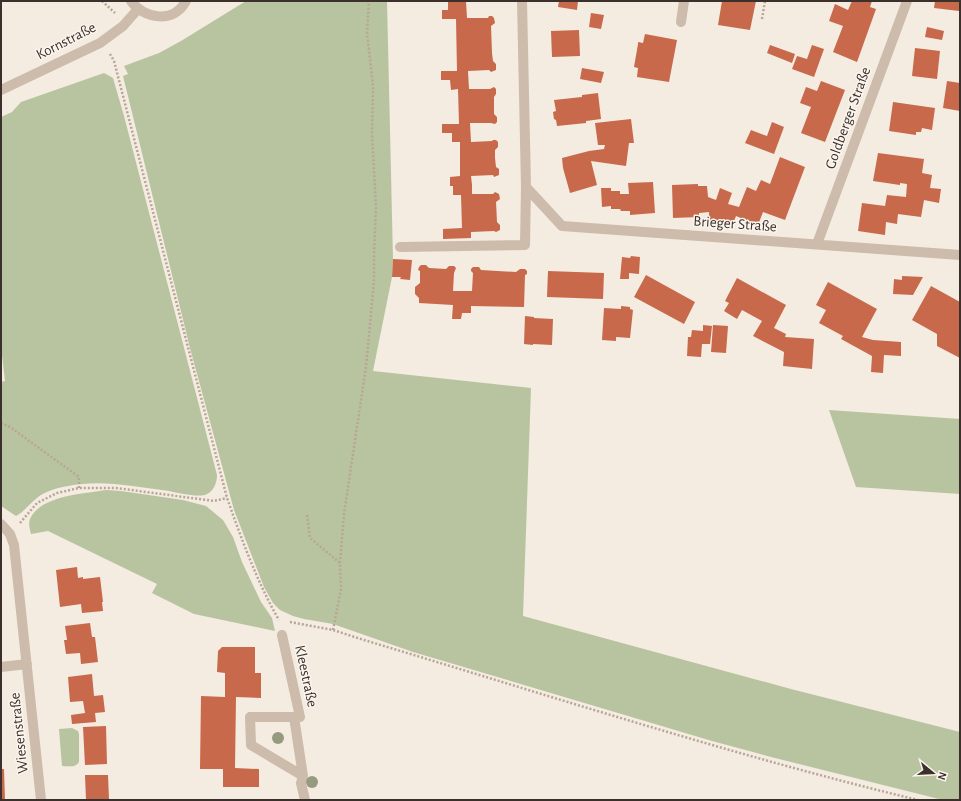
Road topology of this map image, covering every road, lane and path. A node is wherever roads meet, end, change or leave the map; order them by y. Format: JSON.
{"nodes":[{"id":1,"x":186,"y":1,"type":"edge"},
{"id":2,"x":369,"y":1,"type":"edge"},
{"id":3,"x":522,"y":1,"type":"edge"},
{"id":4,"x":684,"y":1,"type":"edge"},
{"id":5,"x":765,"y":1,"type":"edge"},
{"id":6,"x":907,"y":1,"type":"edge"},
{"id":7,"x":134,"y":5,"type":"edge"},
{"id":8,"x":762,"y":19,"type":"dead end"},
{"id":9,"x":681,"y":22,"type":"dead end"},
{"id":10,"x":102,"y":42,"type":"junction"},
{"id":11,"x":1,"y":90,"type":"edge"},
{"id":12,"x":526,"y":186,"type":"junction"},
{"id":13,"x":817,"y":244,"type":"junction"},
{"id":14,"x":400,"y":247,"type":"dead end"},
{"id":15,"x":960,"y":255,"type":"edge"},
{"id":16,"x":1,"y":423,"type":"edge"},
{"id":17,"x":79,"y":488,"type":"junction"},
{"id":18,"x":227,"y":498,"type":"junction"},
{"id":19,"x":307,"y":515,"type":"dead end"},
{"id":20,"x":1,"y":524,"type":"edge"},
{"id":21,"x":10,"y":534,"type":"junction"},
{"id":22,"x":340,"y":564,"type":"junction"},
{"id":23,"x":279,"y":621,"type":"junction"},
{"id":24,"x":333,"y":630,"type":"junction"},
{"id":25,"x":282,"y":635,"type":"joint"},
{"id":26,"x":27,"y":664,"type":"junction"},
{"id":27,"x":1,"y":668,"type":"edge"},
{"id":28,"x":294,"y":717,"type":"junction"},
{"id":29,"x":303,"y":776,"type":"junction"},
{"id":30,"x":41,"y":800,"type":"edge"},
{"id":31,"x":305,"y":800,"type":"edge"},
{"id":32,"x":918,"y":800,"type":"edge"}],
"edges":[{"from":1,"to":7,"type":"street"},
{"from":2,"to":22,"type":"path"},
{"from":3,"to":12,"type":"street"},
{"from":4,"to":9,"type":"street"},
{"from":5,"to":8,"type":"path"},
{"from":6,"to":13,"type":"street","name":"Goldberger Straße"},
{"from":7,"to":10,"type":"street","name":"Kornstraße"},
{"from":10,"to":11,"type":"street","name":"Kornstraße"},
{"from":10,"to":18,"type":"path"},
{"from":12,"to":13,"type":"street","name":"Brieger Straße"},
{"from":12,"to":14,"type":"street"},
{"from":13,"to":15,"type":"street","name":"Brieger Straße"},
{"from":16,"to":17,"type":"path"},
{"from":17,"to":18,"type":"path"},
{"from":17,"to":21,"type":"path"},
{"from":18,"to":23,"type":"path"},
{"from":19,"to":22,"type":"path"},
{"from":20,"to":21,"type":"street","name":"Wiesenstraße"},
{"from":21,"to":26,"type":"street","name":"Wiesenstraße"},
{"from":22,"to":24,"type":"path"},
{"from":23,"to":24,"type":"path"},
{"from":23,"to":25,"type":"path"},
{"from":24,"to":32,"type":"path"},
{"from":25,"to":28,"type":"street","name":"Kleestraße"},
{"from":26,"to":27,"type":"street"},
{"from":26,"to":30,"type":"street","name":"Wiesenstraße"},
{"from":28,"to":29,"type":"street","name":"Kleestraße"},
{"from":28,"to":29,"type":"street","name":"Kleestraße"},
{"from":29,"to":31,"type":"street","name":"Kleestraße"}]}
